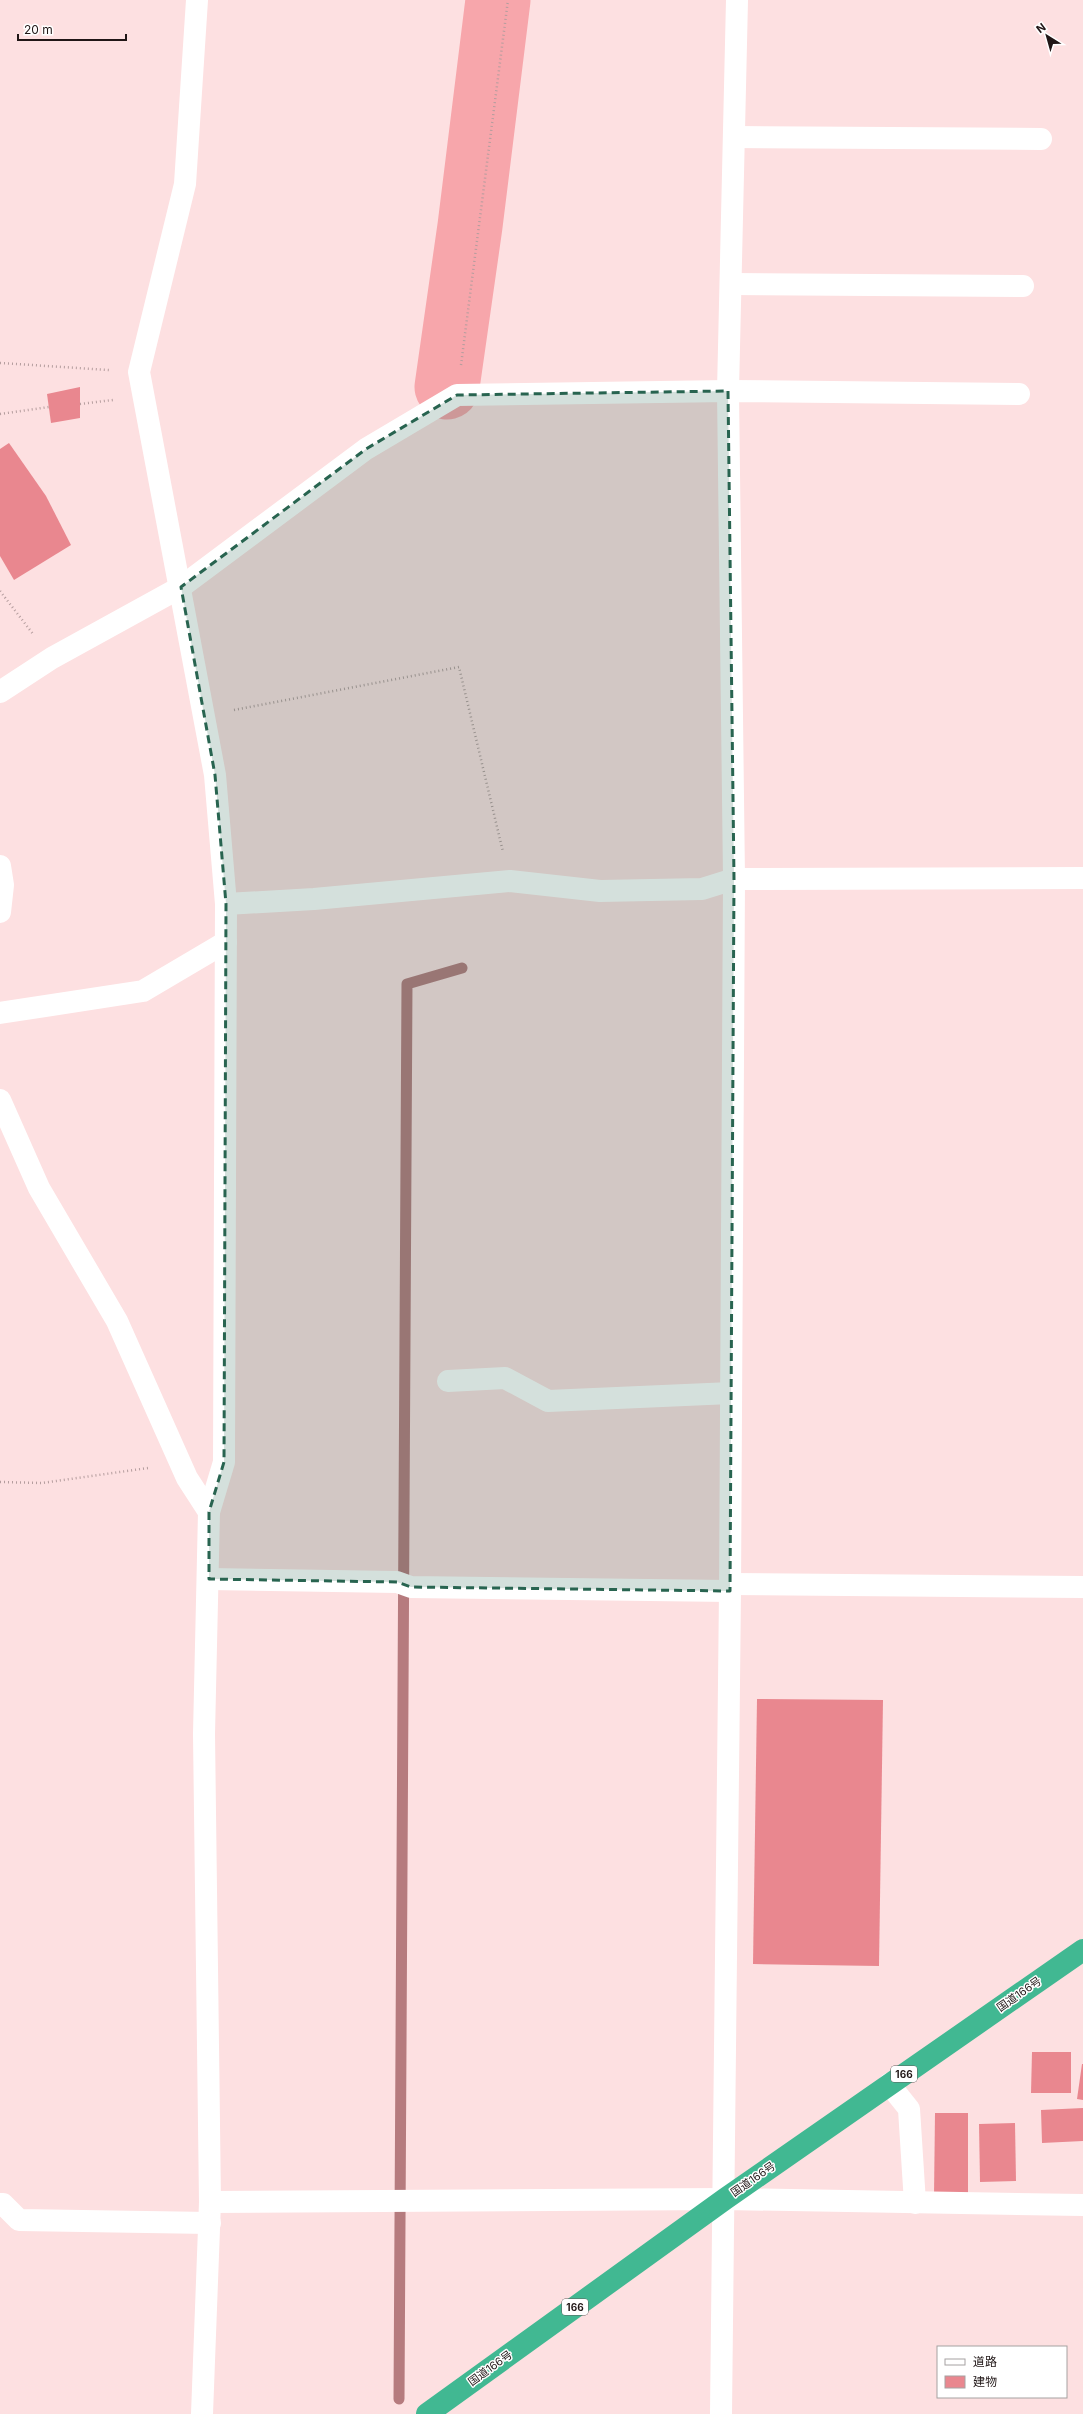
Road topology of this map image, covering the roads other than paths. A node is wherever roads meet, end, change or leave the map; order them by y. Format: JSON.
{"nodes":[{"id":1,"x":198,"y":0,"type":"edge"},
{"id":2,"x":737,"y":0,"type":"edge"},
{"id":3,"x":734,"y":137,"type":"junction"},
{"id":4,"x":1041,"y":139,"type":"dead end"},
{"id":5,"x":730,"y":284,"type":"junction"},
{"id":6,"x":1023,"y":286,"type":"dead end"},
{"id":7,"x":728,"y":391,"type":"junction"},
{"id":8,"x":1020,"y":394,"type":"dead end"},
{"id":9,"x":180,"y":587,"type":"junction"},
{"id":10,"x":0,"y":692,"type":"edge"},
{"id":11,"x":0,"y":866,"type":"edge"},
{"id":12,"x":1083,"y":878,"type":"edge"},
{"id":13,"x":734,"y":879,"type":"junction"},
{"id":14,"x":226,"y":904,"type":"junction"},
{"id":15,"x":0,"y":912,"type":"edge"},
{"id":16,"x":226,"y":942,"type":"junction"},
{"id":17,"x":0,"y":1013,"type":"edge"},
{"id":18,"x":0,"y":1100,"type":"edge"},
{"id":19,"x":448,"y":1382,"type":"dead end"},
{"id":20,"x":731,"y":1393,"type":"junction"},
{"id":21,"x":209,"y":1512,"type":"junction"},
{"id":22,"x":208,"y":1579,"type":"junction"},
{"id":23,"x":730,"y":1587,"type":"junction"},
{"id":24,"x":1083,"y":1587,"type":"edge"},
{"id":25,"x":1083,"y":1950,"type":"edge"},
{"id":26,"x":889,"y":2084,"type":"junction"},
{"id":27,"x":725,"y":2200,"type":"junction"},
{"id":28,"x":915,"y":2203,"type":"junction"},
{"id":29,"x":0,"y":2204,"type":"edge"},
{"id":30,"x":1083,"y":2205,"type":"edge"},
{"id":31,"x":210,"y":2212,"type":"junction"},
{"id":32,"x":202,"y":2414,"type":"edge"},
{"id":33,"x":427,"y":2414,"type":"edge"},
{"id":34,"x":721,"y":2414,"type":"edge"}],
"edges":[{"from":1,"to":9,"type":"street"},
{"from":2,"to":3,"type":"street"},
{"from":3,"to":4,"type":"street"},
{"from":3,"to":5,"type":"street"},
{"from":5,"to":6,"type":"street"},
{"from":5,"to":7,"type":"street"},
{"from":7,"to":8,"type":"street"},
{"from":7,"to":9,"type":"street"},
{"from":7,"to":13,"type":"street"},
{"from":9,"to":10,"type":"street"},
{"from":9,"to":14,"type":"street"},
{"from":11,"to":15,"type":"street"},
{"from":12,"to":13,"type":"street"},
{"from":13,"to":14,"type":"street"},
{"from":13,"to":20,"type":"street"},
{"from":14,"to":16,"type":"street"},
{"from":16,"to":17,"type":"street"},
{"from":16,"to":21,"type":"street"},
{"from":18,"to":21,"type":"street"},
{"from":19,"to":20,"type":"street"},
{"from":20,"to":23,"type":"street"},
{"from":21,"to":22,"type":"street"},
{"from":22,"to":23,"type":"street"},
{"from":22,"to":31,"type":"street"},
{"from":23,"to":24,"type":"street"},
{"from":23,"to":27,"type":"street"},
{"from":25,"to":26,"type":"highway","name":"国道166号","number":"166"},
{"from":26,"to":27,"type":"highway","name":"国道166号","number":"166"},
{"from":26,"to":28,"type":"street"},
{"from":27,"to":28,"type":"street"},
{"from":27,"to":31,"type":"street"},
{"from":27,"to":33,"type":"highway","name":"国道166号","number":"166"},
{"from":27,"to":34,"type":"street"},
{"from":28,"to":30,"type":"street"},
{"from":29,"to":31,"type":"street"},
{"from":31,"to":32,"type":"street"}]}
